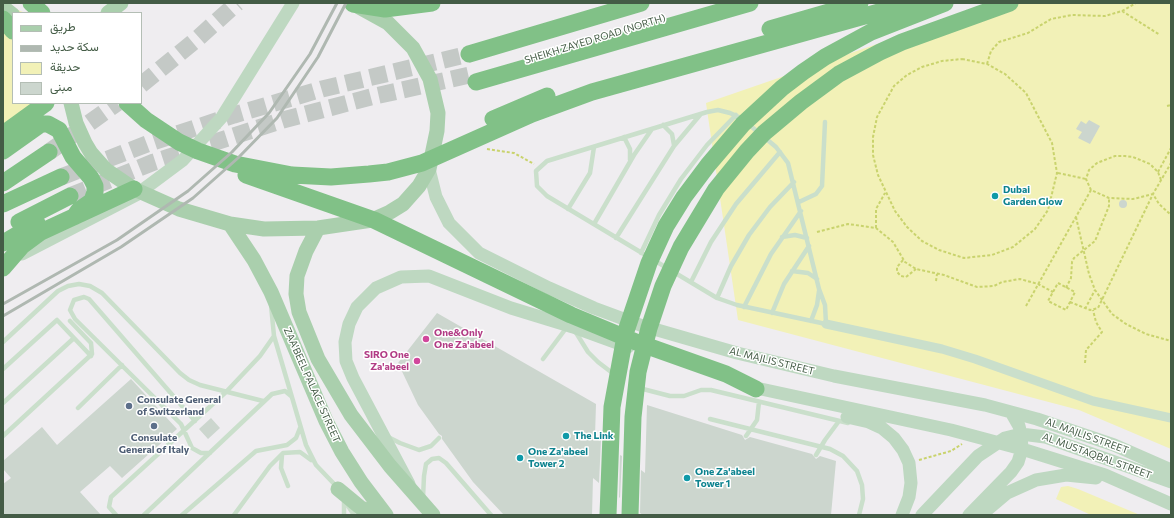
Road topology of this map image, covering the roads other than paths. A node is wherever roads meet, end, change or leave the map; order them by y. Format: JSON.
{"nodes":[{"id":1,"x":31,"y":3,"type":"edge"},
{"id":2,"x":121,"y":3,"type":"edge"},
{"id":3,"x":293,"y":3,"type":"edge"},
{"id":4,"x":352,"y":3,"type":"edge"},
{"id":5,"x":432,"y":3,"type":"edge"},
{"id":6,"x":641,"y":3,"type":"edge"},
{"id":7,"x":715,"y":3,"type":"edge"},
{"id":8,"x":750,"y":3,"type":"edge"},
{"id":9,"x":860,"y":3,"type":"edge"},
{"id":10,"x":911,"y":3,"type":"edge"},
{"id":11,"x":945,"y":3,"type":"edge"},
{"id":12,"x":1010,"y":3,"type":"edge"},
{"id":13,"x":3,"y":7,"type":"edge"},
{"id":14,"x":41,"y":12,"type":"edge"},
{"id":15,"x":109,"y":12,"type":"edge"},
{"id":16,"x":12,"y":14,"type":"edge"},
{"id":17,"x":3,"y":19,"type":"edge"},
{"id":18,"x":12,"y":30,"type":"edge"},
{"id":19,"x":469,"y":54,"type":"tunnel mouth"},
{"id":20,"x":29,"y":104,"type":"edge"},
{"id":21,"x":45,"y":104,"type":"edge"},
{"id":22,"x":71,"y":104,"type":"edge"},
{"id":23,"x":128,"y":104,"type":"edge"},
{"id":24,"x":701,"y":114,"type":"junction"},
{"id":25,"x":736,"y":115,"type":"junction"},
{"id":26,"x":825,"y":122,"type":"dead end"},
{"id":27,"x":663,"y":125,"type":"junction"},
{"id":28,"x":652,"y":129,"type":"junction"},
{"id":29,"x":3,"y":132,"type":"edge"},
{"id":30,"x":624,"y":137,"type":"junction"},
{"id":31,"x":674,"y":146,"type":"junction"},
{"id":32,"x":594,"y":147,"type":"junction"},
{"id":33,"x":3,"y":151,"type":"edge"},
{"id":34,"x":198,"y":151,"type":"junction"},
{"id":35,"x":49,"y":152,"type":"tunnel mouth"},
{"id":36,"x":780,"y":152,"type":"junction"},
{"id":37,"x":429,"y":164,"type":"junction"},
{"id":38,"x":629,"y":164,"type":"junction"},
{"id":39,"x":61,"y":177,"type":"tunnel mouth"},
{"id":40,"x":794,"y":182,"type":"junction"},
{"id":41,"x":3,"y":183,"type":"edge"},
{"id":42,"x":134,"y":188,"type":"junction"},
{"id":43,"x":799,"y":202,"type":"junction"},
{"id":44,"x":3,"y":204,"type":"edge"},
{"id":45,"x":72,"y":205,"type":"junction"},
{"id":46,"x":568,"y":209,"type":"junction"},
{"id":47,"x":801,"y":211,"type":"junction"},
{"id":48,"x":230,"y":224,"type":"junction"},
{"id":49,"x":594,"y":224,"type":"junction"},
{"id":50,"x":318,"y":228,"type":"junction"},
{"id":51,"x":3,"y":231,"type":"edge"},
{"id":52,"x":782,"y":237,"type":"junction"},
{"id":53,"x":616,"y":238,"type":"junction"},
{"id":54,"x":807,"y":238,"type":"junction"},
{"id":55,"x":3,"y":243,"type":"edge"},
{"id":56,"x":809,"y":246,"type":"junction"},
{"id":57,"x":641,"y":253,"type":"junction"},
{"id":58,"x":3,"y":266,"type":"edge"},
{"id":59,"x":792,"y":271,"type":"junction"},
{"id":60,"x":817,"y":279,"type":"junction"},
{"id":61,"x":691,"y":282,"type":"junction"},
{"id":62,"x":819,"y":289,"type":"junction"},
{"id":63,"x":271,"y":292,"type":"junction"},
{"id":64,"x":717,"y":298,"type":"junction"},
{"id":65,"x":744,"y":307,"type":"junction"},
{"id":66,"x":772,"y":312,"type":"junction"},
{"id":67,"x":70,"y":321,"type":"dead end"},
{"id":68,"x":811,"y":321,"type":"junction"},
{"id":69,"x":826,"y":324,"type":"junction"},
{"id":70,"x":571,"y":326,"type":"junction"},
{"id":71,"x":306,"y":328,"type":"junction"},
{"id":72,"x":274,"y":336,"type":"junction"},
{"id":73,"x":290,"y":336,"type":"junction"},
{"id":74,"x":74,"y":338,"type":"junction"},
{"id":75,"x":3,"y":342,"type":"edge"},
{"id":76,"x":91,"y":356,"type":"junction"},
{"id":77,"x":543,"y":359,"type":"dead end"},
{"id":78,"x":122,"y":365,"type":"junction"},
{"id":79,"x":3,"y":369,"type":"edge"},
{"id":80,"x":623,"y":380,"type":"dead end"},
{"id":81,"x":628,"y":383,"type":"dead end"},
{"id":82,"x":226,"y":392,"type":"junction"},
{"id":83,"x":757,"y":396,"type":"junction"},
{"id":84,"x":292,"y":397,"type":"junction"},
{"id":85,"x":263,"y":401,"type":"junction"},
{"id":86,"x":3,"y":403,"type":"edge"},
{"id":87,"x":78,"y":408,"type":"dead end"},
{"id":88,"x":1011,"y":412,"type":"junction"},
{"id":89,"x":1171,"y":418,"type":"edge"},
{"id":90,"x":710,"y":419,"type":"dead end"},
{"id":91,"x":195,"y":421,"type":"junction"},
{"id":92,"x":839,"y":421,"type":"junction"},
{"id":93,"x":300,"y":422,"type":"junction"},
{"id":94,"x":864,"y":426,"type":"dead end"},
{"id":95,"x":185,"y":430,"type":"junction"},
{"id":96,"x":751,"y":430,"type":"junction"},
{"id":97,"x":1021,"y":434,"type":"junction"},
{"id":98,"x":384,"y":435,"type":"junction"},
{"id":99,"x":3,"y":436,"type":"edge"},
{"id":100,"x":746,"y":436,"type":"dead end"},
{"id":101,"x":439,"y":438,"type":"dead end"},
{"id":102,"x":997,"y":442,"type":"junction"},
{"id":103,"x":821,"y":447,"type":"junction"},
{"id":104,"x":894,"y":448,"type":"dead end"},
{"id":105,"x":1022,"y":449,"type":"junction"},
{"id":106,"x":210,"y":453,"type":"junction"},
{"id":107,"x":283,"y":453,"type":"junction"},
{"id":108,"x":816,"y":455,"type":"dead end"},
{"id":109,"x":316,"y":466,"type":"junction"},
{"id":110,"x":1171,"y":470,"type":"edge"},
{"id":111,"x":1171,"y":482,"type":"edge"},
{"id":112,"x":288,"y":486,"type":"dead end"},
{"id":113,"x":1131,"y":486,"type":"junction"},
{"id":114,"x":341,"y":493,"type":"junction"},
{"id":115,"x":909,"y":496,"type":"junction"},
{"id":116,"x":418,"y":498,"type":"junction"},
{"id":117,"x":1171,"y":504,"type":"edge"},
{"id":118,"x":384,"y":513,"type":"edge"},
{"id":119,"x":116,"y":515,"type":"edge"},
{"id":120,"x":144,"y":515,"type":"edge"},
{"id":121,"x":182,"y":515,"type":"edge"},
{"id":122,"x":234,"y":515,"type":"edge"},
{"id":123,"x":344,"y":515,"type":"edge"},
{"id":124,"x":354,"y":515,"type":"edge"},
{"id":125,"x":433,"y":515,"type":"edge"},
{"id":126,"x":491,"y":515,"type":"edge"},
{"id":127,"x":608,"y":515,"type":"edge"},
{"id":128,"x":630,"y":515,"type":"edge"},
{"id":129,"x":859,"y":515,"type":"edge"},
{"id":130,"x":902,"y":515,"type":"edge"},
{"id":131,"x":922,"y":515,"type":"edge"},
{"id":132,"x":969,"y":515,"type":"edge"},
{"id":133,"x":982,"y":515,"type":"edge"}],
"edges":[{"from":1,"to":14,"type":"highway"},
{"from":2,"to":15,"type":"main road"},
{"from":3,"to":58,"type":"main road"},
{"from":4,"to":5,"type":"highway"},
{"from":4,"to":37,"type":"main road"},
{"from":6,"to":19,"type":"highway"},
{"from":7,"to":8,"type":"highway","name":"SHEIKH ZAYED ROAD (NORTH)"},
{"from":9,"to":37,"type":"highway"},
{"from":10,"to":34,"type":"highway"},
{"from":11,"to":127,"type":"highway"},
{"from":12,"to":128,"type":"highway"},
{"from":13,"to":16,"type":"main road"},
{"from":17,"to":18,"type":"highway"},
{"from":20,"to":29,"type":"highway"},
{"from":21,"to":29,"type":"highway"},
{"from":22,"to":42,"type":"main road"},
{"from":23,"to":34,"type":"highway"},
{"from":24,"to":25,"type":"lane"},
{"from":24,"to":27,"type":"lane"},
{"from":24,"to":31,"type":"lane"},
{"from":25,"to":36,"type":"lane"},
{"from":25,"to":57,"type":"lane"},
{"from":26,"to":43,"type":"lane"},
{"from":27,"to":28,"type":"lane"},
{"from":27,"to":31,"type":"lane"},
{"from":28,"to":30,"type":"lane"},
{"from":28,"to":38,"type":"lane"},
{"from":30,"to":32,"type":"lane"},
{"from":30,"to":38,"type":"lane"},
{"from":31,"to":53,"type":"lane"},
{"from":32,"to":46,"type":"lane"},
{"from":32,"to":46,"type":"lane"},
{"from":33,"to":45,"type":"highway"},
{"from":34,"to":83,"type":"highway"},
{"from":35,"to":41,"type":"highway"},
{"from":36,"to":40,"type":"lane"},
{"from":36,"to":61,"type":"lane"},
{"from":37,"to":50,"type":"main road"},
{"from":37,"to":88,"type":"main road","name":"AL MAJLIS STREET"},
{"from":38,"to":49,"type":"lane"},
{"from":39,"to":44,"type":"highway"},
{"from":40,"to":43,"type":"lane"},
{"from":40,"to":64,"type":"lane"},
{"from":42,"to":45,"type":"highway"},
{"from":42,"to":48,"type":"main road"},
{"from":43,"to":47,"type":"lane"},
{"from":45,"to":51,"type":"highway"},
{"from":45,"to":55,"type":"highway"},
{"from":45,"to":58,"type":"highway"},
{"from":46,"to":49,"type":"lane"},
{"from":47,"to":52,"type":"lane"},
{"from":47,"to":54,"type":"lane"},
{"from":48,"to":50,"type":"main road"},
{"from":48,"to":63,"type":"main road","name":"ZAA'BEEL PALACE STREET"},
{"from":49,"to":53,"type":"lane"},
{"from":50,"to":71,"type":"main road","name":"ZAA'BEEL PALACE STREET"},
{"from":52,"to":54,"type":"lane"},
{"from":52,"to":65,"type":"lane"},
{"from":53,"to":57,"type":"lane"},
{"from":54,"to":56,"type":"lane"},
{"from":56,"to":59,"type":"lane"},
{"from":56,"to":60,"type":"lane"},
{"from":57,"to":61,"type":"lane"},
{"from":59,"to":60,"type":"lane"},
{"from":59,"to":66,"type":"lane"},
{"from":60,"to":62,"type":"lane"},
{"from":61,"to":64,"type":"lane"},
{"from":62,"to":68,"type":"lane"},
{"from":62,"to":69,"type":"lane"},
{"from":63,"to":72,"type":"lane","name":"ZAA'BEEL PALACE STREET"},
{"from":63,"to":73,"type":"main road","name":"ZAA'BEEL PALACE STREET"},
{"from":64,"to":65,"type":"lane"},
{"from":65,"to":66,"type":"lane"},
{"from":66,"to":68,"type":"lane"},
{"from":67,"to":76,"type":"lane"},
{"from":68,"to":69,"type":"lane"},
{"from":69,"to":89,"type":"street"},
{"from":70,"to":77,"type":"lane"},
{"from":70,"to":80,"type":"lane"},
{"from":70,"to":83,"type":"main road"},
{"from":70,"to":98,"type":"main road"},
{"from":71,"to":73,"type":"main road"},
{"from":71,"to":116,"type":"main road","name":"ZAA'BEEL PALACE STREET"},
{"from":72,"to":82,"type":"lane"},
{"from":72,"to":84,"type":"lane","name":"ZAA'BEEL PALACE STREET"},
{"from":73,"to":118,"type":"main road","name":"ZAA'BEEL PALACE STREET"},
{"from":74,"to":76,"type":"lane"},
{"from":74,"to":79,"type":"lane"},
{"from":74,"to":86,"type":"lane"},
{"from":75,"to":82,"type":"lane"},
{"from":76,"to":99,"type":"lane"},
{"from":78,"to":87,"type":"lane"},
{"from":78,"to":91,"type":"lane"},
{"from":78,"to":95,"type":"lane"},
{"from":81,"to":83,"type":"lane"},
{"from":82,"to":85,"type":"lane"},
{"from":82,"to":91,"type":"lane"},
{"from":83,"to":92,"type":"lane"},
{"from":83,"to":96,"type":"lane"},
{"from":83,"to":102,"type":"main road"},
{"from":83,"to":115,"type":"main road"},
{"from":84,"to":85,"type":"lane"},
{"from":84,"to":93,"type":"lane","name":"ZAA'BEEL PALACE STREET"},
{"from":85,"to":106,"type":"lane"},
{"from":88,"to":97,"type":"main road"},
{"from":88,"to":110,"type":"main road","name":"AL MAJLIS STREET"},
{"from":90,"to":96,"type":"lane"},
{"from":91,"to":95,"type":"lane"},
{"from":92,"to":94,"type":"lane"},
{"from":92,"to":103,"type":"lane"},
{"from":93,"to":109,"type":"lane","name":"ZAA'BEEL PALACE STREET"},
{"from":93,"to":121,"type":"lane"},
{"from":95,"to":106,"type":"lane"},
{"from":95,"to":119,"type":"lane"},
{"from":96,"to":100,"type":"lane"},
{"from":96,"to":103,"type":"lane"},
{"from":97,"to":102,"type":"main road","name":"AL MUSTAQBAL STREET"},
{"from":97,"to":105,"type":"main road"},
{"from":97,"to":111,"type":"main road","name":"AL MUSTAQBAL STREET"},
{"from":98,"to":101,"type":"lane"},
{"from":98,"to":116,"type":"main road"},
{"from":102,"to":105,"type":"main road"},
{"from":102,"to":131,"type":"main road","name":"AL MUSTAQBAL STREET"},
{"from":103,"to":108,"type":"lane"},
{"from":103,"to":129,"type":"lane"},
{"from":104,"to":115,"type":"lane"},
{"from":105,"to":113,"type":"main road"},
{"from":105,"to":132,"type":"main road"},
{"from":106,"to":120,"type":"lane"},
{"from":107,"to":109,"type":"lane"},
{"from":107,"to":112,"type":"lane"},
{"from":107,"to":122,"type":"lane"},
{"from":109,"to":114,"type":"lane","name":"ZAA'BEEL PALACE STREET"},
{"from":113,"to":117,"type":"main road"},
{"from":113,"to":133,"type":"main road"},
{"from":114,"to":118,"type":"main road"},
{"from":114,"to":123,"type":"lane"},
{"from":114,"to":124,"type":"lane","name":"ZAA'BEEL PALACE STREET"},
{"from":115,"to":130,"type":"main road"},
{"from":116,"to":125,"type":"main road","name":"ZAA'BEEL PALACE STREET"},
{"from":116,"to":126,"type":"lane"}]}
